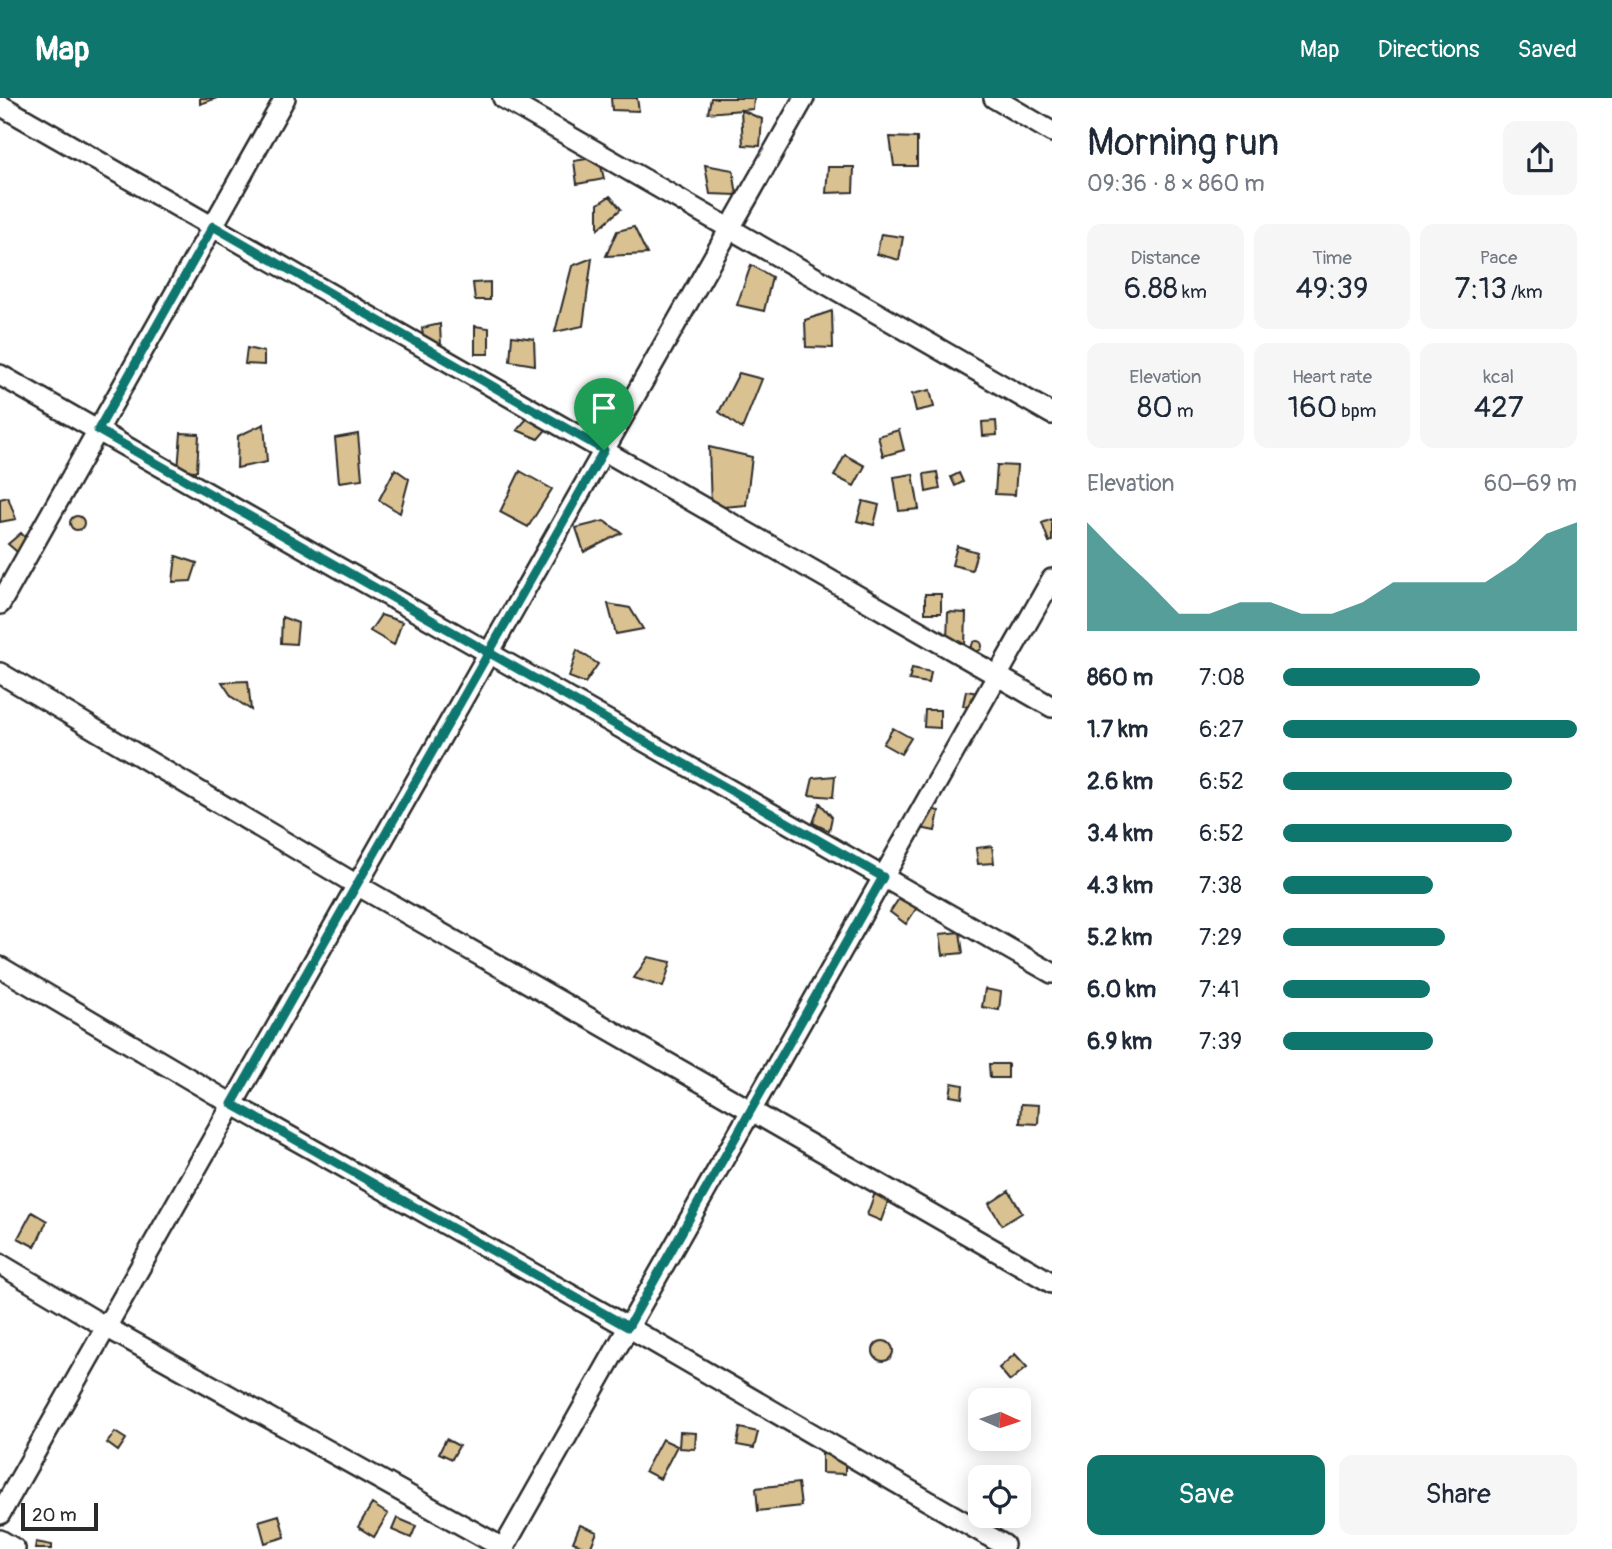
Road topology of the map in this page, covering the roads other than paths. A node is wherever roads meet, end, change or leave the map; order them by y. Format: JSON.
{"nodes":[{"id":1,"x":285,"y":98,"type":"edge"},
{"id":2,"x":503,"y":98,"type":"edge"},
{"id":3,"x":804,"y":98,"type":"edge"},
{"id":4,"x":994,"y":98,"type":"edge"},
{"id":5,"x":0,"y":105,"type":"edge"},
{"id":6,"x":1052,"y":132,"type":"edge"},
{"id":7,"x":213,"y":226,"type":"junction"},
{"id":8,"x":730,"y":229,"type":"junction"},
{"id":9,"x":0,"y":375,"type":"edge"},
{"id":10,"x":1052,"y":414,"type":"edge"},
{"id":11,"x":98,"y":430,"type":"junction"},
{"id":12,"x":604,"y":450,"type":"junction"},
{"id":13,"x":1052,"y":579,"type":"edge"},
{"id":14,"x":0,"y":604,"type":"edge"},
{"id":15,"x":489,"y":653,"type":"junction"},
{"id":16,"x":0,"y":673,"type":"edge"},
{"id":17,"x":997,"y":676,"type":"junction"},
{"id":18,"x":1052,"y":707,"type":"edge"},
{"id":19,"x":883,"y":877,"type":"junction"},
{"id":20,"x":357,"y":885,"type":"junction"},
{"id":21,"x":0,"y":967,"type":"edge"},
{"id":22,"x":1052,"y":973,"type":"edge"},
{"id":23,"x":232,"y":1104,"type":"junction"},
{"id":24,"x":751,"y":1111,"type":"junction"},
{"id":25,"x":0,"y":1264,"type":"edge"},
{"id":26,"x":1052,"y":1283,"type":"edge"},
{"id":27,"x":106,"y":1327,"type":"junction"},
{"id":28,"x":628,"y":1327,"type":"junction"},
{"id":29,"x":0,"y":1514,"type":"edge"},
{"id":30,"x":0,"y":1541,"type":"edge"},
{"id":31,"x":1004,"y":1545,"type":"dead end"},
{"id":32,"x":15,"y":1549,"type":"edge"},
{"id":33,"x":504,"y":1549,"type":"edge"}],
"edges":[{"from":1,"to":7,"type":"street"},
{"from":2,"to":8,"type":"street"},
{"from":3,"to":8,"type":"street"},
{"from":4,"to":6,"type":"street"},
{"from":5,"to":7,"type":"street"},
{"from":7,"to":11,"type":"street"},
{"from":7,"to":12,"type":"street"},
{"from":8,"to":10,"type":"street"},
{"from":8,"to":12,"type":"street"},
{"from":9,"to":11,"type":"street"},
{"from":11,"to":14,"type":"street"},
{"from":11,"to":15,"type":"street"},
{"from":12,"to":15,"type":"street"},
{"from":12,"to":17,"type":"street"},
{"from":13,"to":17,"type":"street"},
{"from":15,"to":19,"type":"street"},
{"from":15,"to":20,"type":"street"},
{"from":16,"to":20,"type":"street"},
{"from":17,"to":18,"type":"street"},
{"from":17,"to":19,"type":"street"},
{"from":19,"to":22,"type":"street"},
{"from":19,"to":24,"type":"street"},
{"from":20,"to":23,"type":"street"},
{"from":20,"to":24,"type":"street"},
{"from":21,"to":23,"type":"street"},
{"from":23,"to":27,"type":"street"},
{"from":23,"to":28,"type":"street"},
{"from":24,"to":26,"type":"street"},
{"from":24,"to":28,"type":"street"},
{"from":25,"to":27,"type":"street"},
{"from":27,"to":29,"type":"street"},
{"from":27,"to":33,"type":"street"},
{"from":28,"to":31,"type":"street"},
{"from":28,"to":33,"type":"street"},
{"from":30,"to":32,"type":"street"}]}
